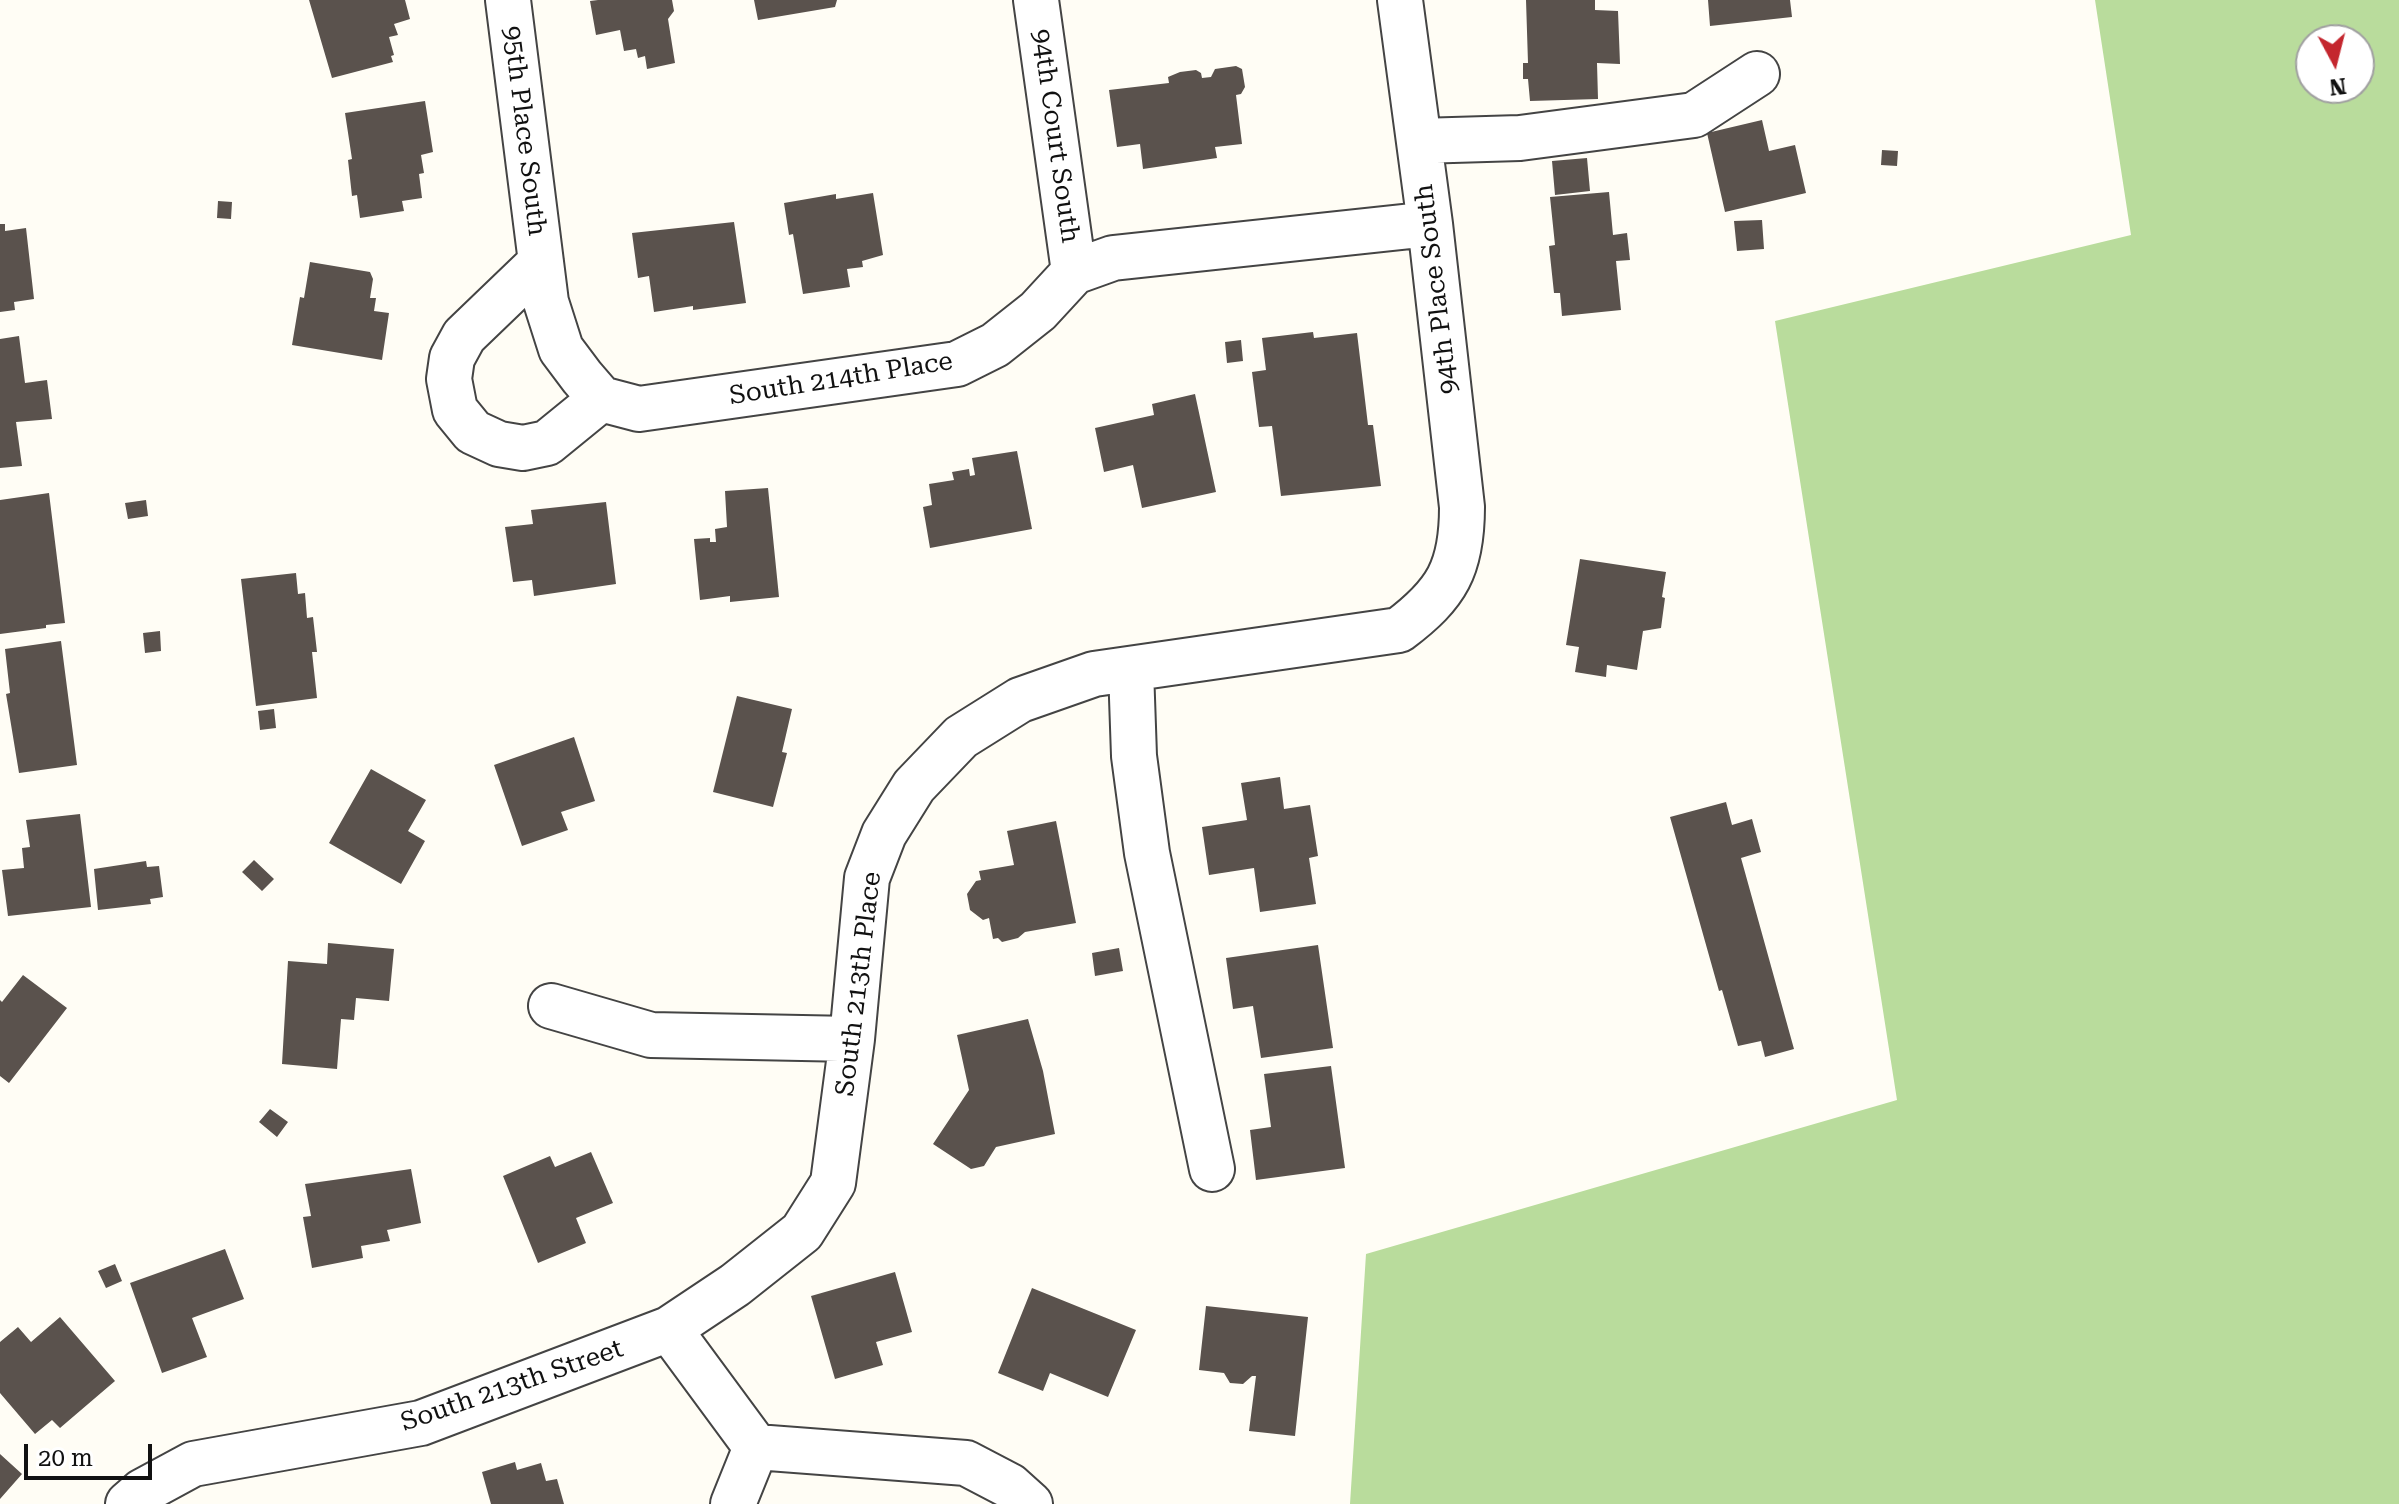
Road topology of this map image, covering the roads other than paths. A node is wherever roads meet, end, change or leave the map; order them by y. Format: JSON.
{"nodes":[{"id":1,"x":508,"y":0,"type":"edge"},
{"id":2,"x":1036,"y":0,"type":"edge"},
{"id":3,"x":1400,"y":0,"type":"edge"},
{"id":4,"x":1757,"y":74,"type":"dead end"},
{"id":5,"x":1419,"y":141,"type":"junction"},
{"id":6,"x":1430,"y":224,"type":"junction"},
{"id":7,"x":1074,"y":272,"type":"junction"},
{"id":8,"x":543,"y":282,"type":"junction"},
{"id":9,"x":601,"y":399,"type":"junction"},
{"id":10,"x":1450,"y":577,"type":"joint"},
{"id":11,"x":1131,"y":669,"type":"junction"},
{"id":12,"x":551,"y":1006,"type":"dead end"},
{"id":13,"x":852,"y":1039,"type":"junction"},
{"id":14,"x":1212,"y":1169,"type":"dead end"},
{"id":15,"x":669,"y":1329,"type":"junction"},
{"id":16,"x":756,"y":1447,"type":"junction"},
{"id":17,"x":128,"y":1504,"type":"edge"},
{"id":18,"x":733,"y":1504,"type":"edge"},
{"id":19,"x":1030,"y":1504,"type":"edge"}],
"edges":[{"from":1,"to":8,"type":"street","name":"95th Place South"},
{"from":2,"to":7,"type":"street","name":"94th Court South"},
{"from":3,"to":5,"type":"street","name":"94th Place South"},
{"from":4,"to":5,"type":"street"},
{"from":5,"to":6,"type":"street","name":"94th Place South"},
{"from":6,"to":7,"type":"street","name":"South 214th Place"},
{"from":6,"to":10,"type":"street","name":"94th Place South"},
{"from":7,"to":9,"type":"street","name":"South 214th Place"},
{"from":8,"to":9,"type":"street"},
{"from":8,"to":9,"type":"street","name":"95th Place South"},
{"from":10,"to":11,"type":"street","name":"South 213th Place"},
{"from":11,"to":13,"type":"street","name":"South 213th Place"},
{"from":11,"to":14,"type":"street"},
{"from":12,"to":13,"type":"street"},
{"from":13,"to":15,"type":"street","name":"South 213th Place"},
{"from":15,"to":16,"type":"street"},
{"from":15,"to":17,"type":"street","name":"South 213th Street"},
{"from":16,"to":18,"type":"street"},
{"from":16,"to":19,"type":"street"}]}
